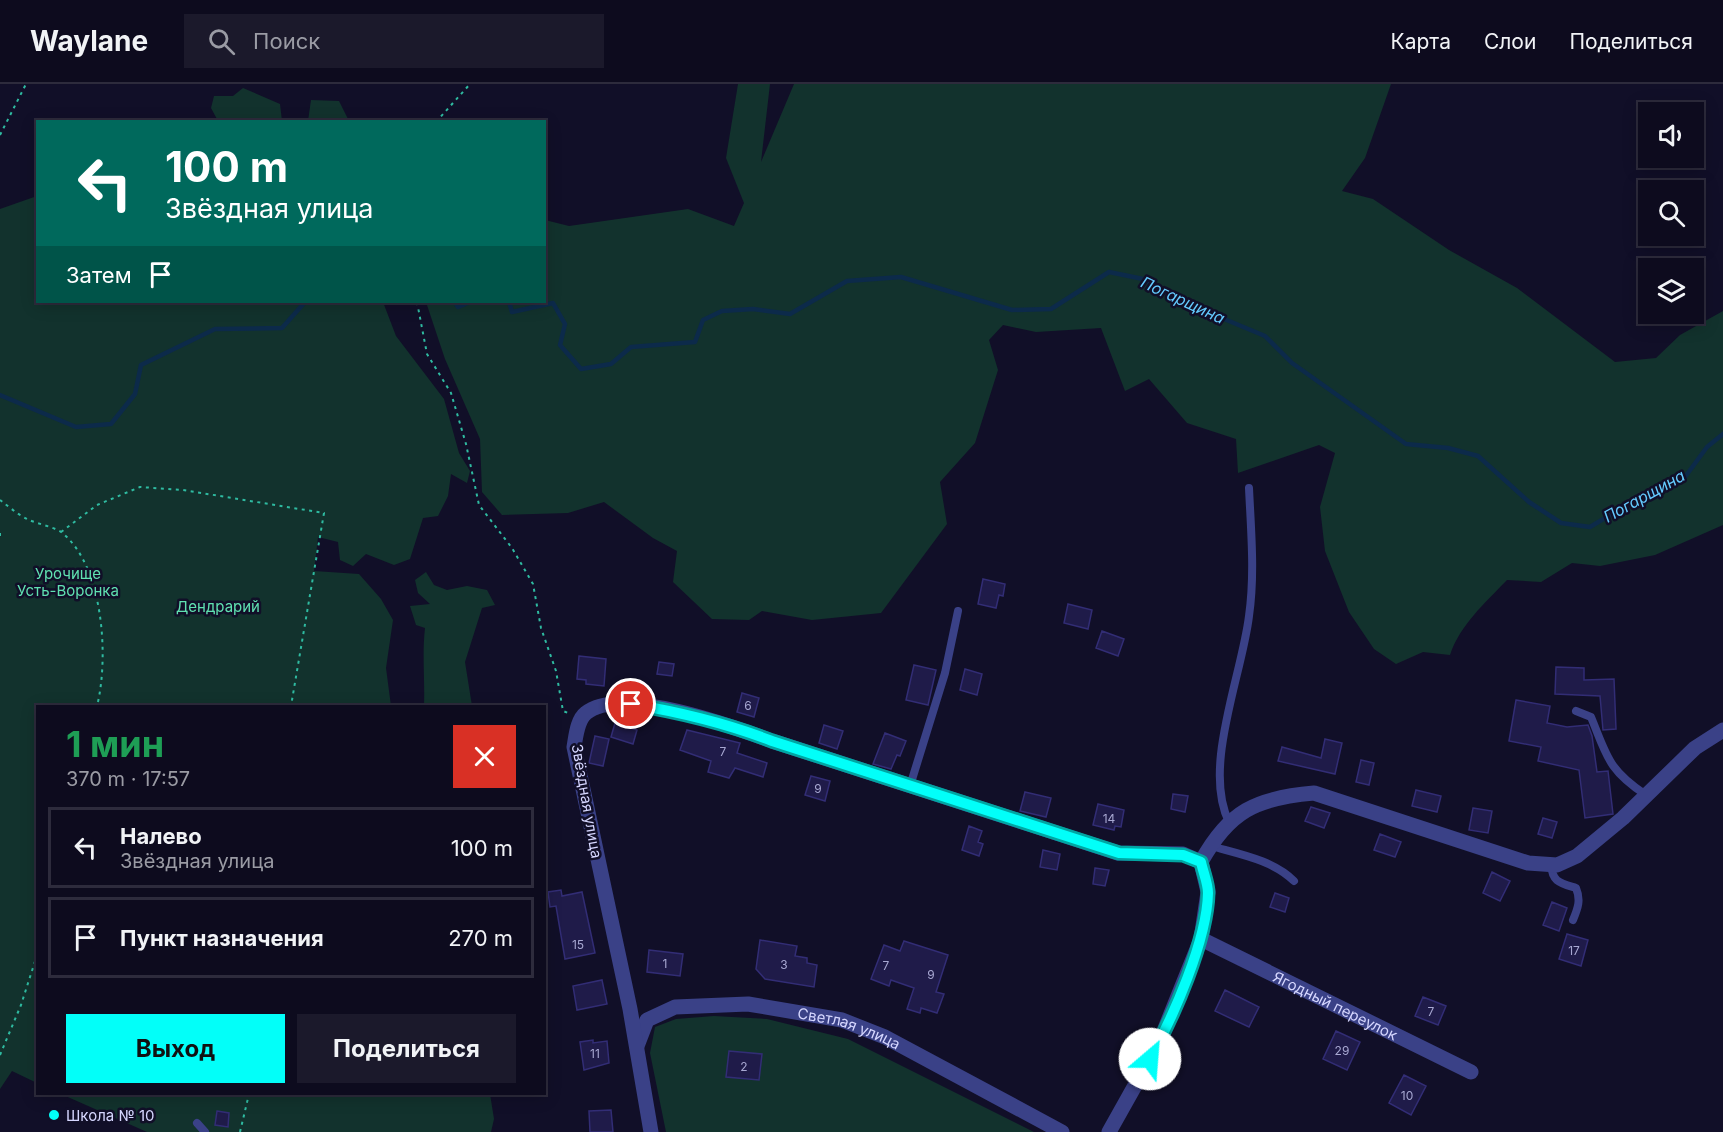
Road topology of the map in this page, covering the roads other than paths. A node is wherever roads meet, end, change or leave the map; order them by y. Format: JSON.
{"nodes":[{"id":1,"x":1249,"y":488,"type":"dead end"},
{"id":2,"x":958,"y":612,"type":"dead end"},
{"id":3,"x":1576,"y":711,"type":"dead end"},
{"id":4,"x":1723,"y":730,"type":"edge"},
{"id":5,"x":910,"y":786,"type":"junction"},
{"id":6,"x":1646,"y":795,"type":"junction"},
{"id":7,"x":1229,"y":822,"type":"junction"},
{"id":8,"x":1210,"y":845,"type":"junction"},
{"id":9,"x":1201,"y":862,"type":"junction"},
{"id":10,"x":1551,"y":864,"type":"junction"},
{"id":11,"x":1294,"y":881,"type":"dead end"},
{"id":12,"x":1573,"y":920,"type":"dead end"},
{"id":13,"x":1201,"y":939,"type":"junction"},
{"id":14,"x":636,"y":1048,"type":"junction"},
{"id":15,"x":1471,"y":1072,"type":"dead end"},
{"id":16,"x":197,"y":1123,"type":"dead end"},
{"id":17,"x":205,"y":1132,"type":"edge"},
{"id":18,"x":651,"y":1132,"type":"edge"},
{"id":19,"x":1062,"y":1132,"type":"edge"},
{"id":20,"x":1109,"y":1132,"type":"edge"}],
"edges":[{"from":1,"to":7,"type":"lane"},
{"from":2,"to":5,"type":"lane"},
{"from":3,"to":6,"type":"lane"},
{"from":4,"to":6,"type":"street"},
{"from":5,"to":9,"type":"street"},
{"from":5,"to":14,"type":"street","name":"Звёздная улица"},
{"from":6,"to":10,"type":"street"},
{"from":7,"to":8,"type":"street"},
{"from":7,"to":10,"type":"street"},
{"from":8,"to":9,"type":"street"},
{"from":8,"to":11,"type":"lane"},
{"from":9,"to":13,"type":"street"},
{"from":10,"to":12,"type":"lane"},
{"from":13,"to":15,"type":"street","name":"Ягодный переулок"},
{"from":13,"to":20,"type":"street"},
{"from":14,"to":18,"type":"street","name":"Звёздная улица"},
{"from":14,"to":19,"type":"street","name":"Светлая улица"},
{"from":16,"to":17,"type":"lane"}]}
